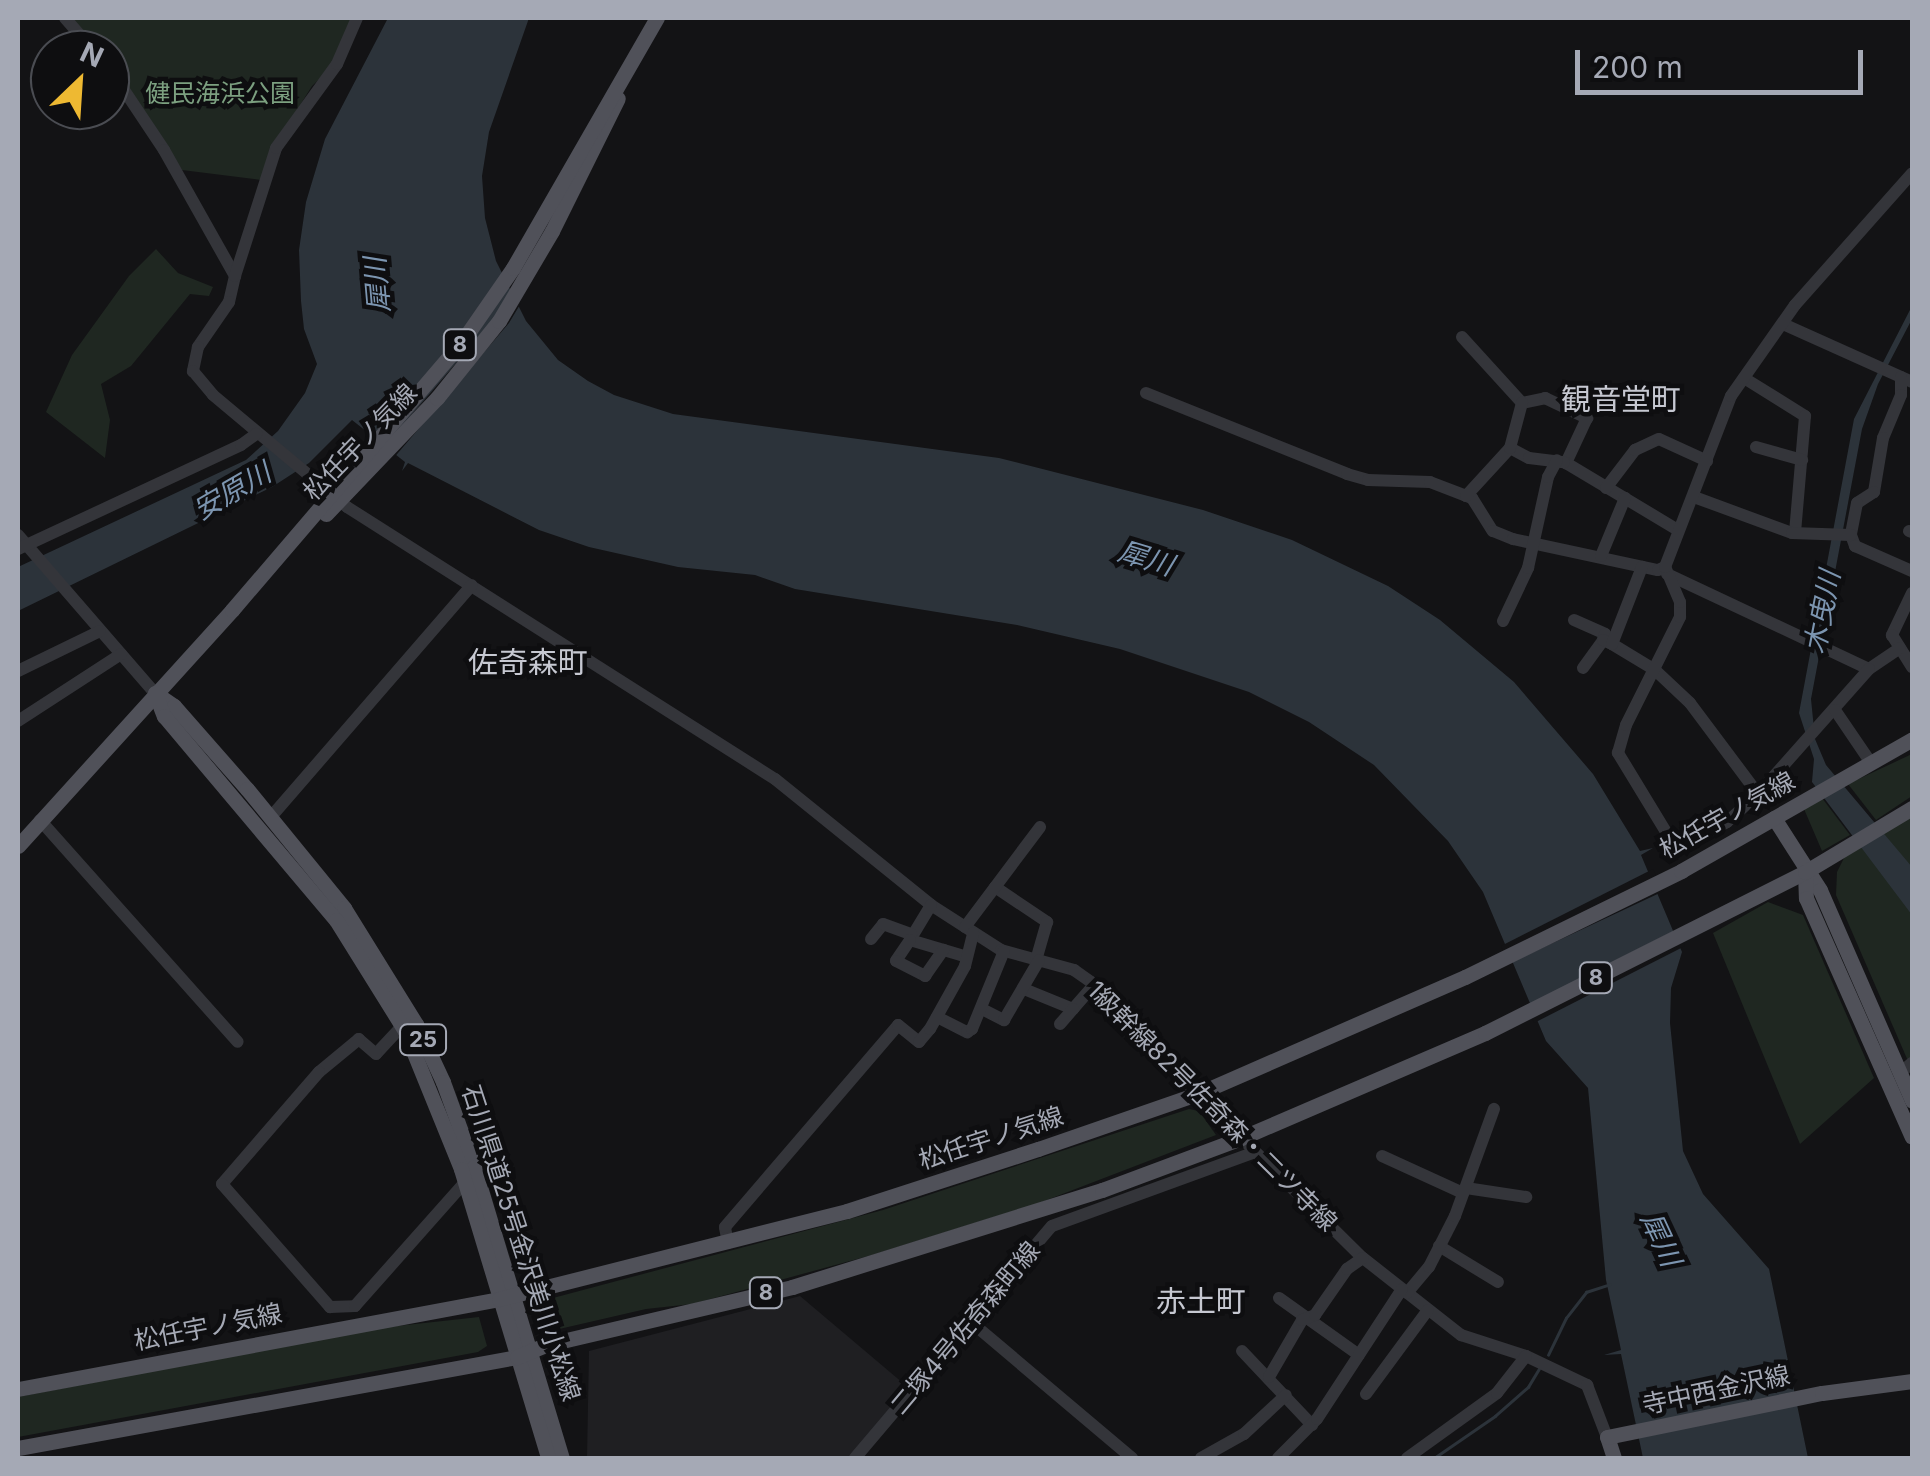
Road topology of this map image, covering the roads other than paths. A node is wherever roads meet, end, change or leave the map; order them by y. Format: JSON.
{"nodes":[{"id":1,"x":357,"y":18,"type":"edge"},
{"id":2,"x":657,"y":18,"type":"edge"},
{"id":3,"x":619,"y":84,"type":"junction"},
{"id":4,"x":130,"y":100,"type":"edge"},
{"id":5,"x":1912,"y":173,"type":"edge"},
{"id":6,"x":235,"y":276,"type":"junction"},
{"id":7,"x":1783,"y":324,"type":"junction"},
{"id":8,"x":1462,"y":337,"type":"dead end"},
{"id":9,"x":1744,"y":378,"type":"junction"},
{"id":10,"x":1907,"y":380,"type":"edge"},
{"id":11,"x":1146,"y":393,"type":"dead end"},
{"id":12,"x":1522,"y":403,"type":"junction"},
{"id":13,"x":259,"y":436,"type":"junction"},
{"id":14,"x":1756,"y":446,"type":"dead end"},
{"id":15,"x":1510,"y":448,"type":"junction"},
{"id":16,"x":1802,"y":460,"type":"junction"},
{"id":17,"x":370,"y":461,"type":"junction"},
{"id":18,"x":1561,"y":461,"type":"junction"},
{"id":19,"x":1707,"y":462,"type":"junction"},
{"id":20,"x":1606,"y":488,"type":"junction"},
{"id":21,"x":1466,"y":496,"type":"junction"},
{"id":22,"x":1694,"y":497,"type":"junction"},
{"id":23,"x":335,"y":498,"type":"junction"},
{"id":24,"x":1625,"y":498,"type":"junction"},
{"id":25,"x":1678,"y":530,"type":"junction"},
{"id":26,"x":1795,"y":533,"type":"junction"},
{"id":27,"x":1841,"y":537,"type":"junction"},
{"id":28,"x":23,"y":545,"type":"edge"},
{"id":29,"x":1534,"y":545,"type":"junction"},
{"id":30,"x":1601,"y":556,"type":"junction"},
{"id":31,"x":1642,"y":566,"type":"junction"},
{"id":32,"x":1666,"y":570,"type":"junction"},
{"id":33,"x":1912,"y":571,"type":"edge"},
{"id":34,"x":472,"y":584,"type":"junction"},
{"id":35,"x":1912,"y":593,"type":"edge"},
{"id":36,"x":1574,"y":620,"type":"dead end"},
{"id":37,"x":1503,"y":621,"type":"dead end"},
{"id":38,"x":100,"y":631,"type":"junction"},
{"id":39,"x":1607,"y":642,"type":"junction"},
{"id":40,"x":1900,"y":648,"type":"junction"},
{"id":41,"x":121,"y":654,"type":"junction"},
{"id":42,"x":1912,"y":667,"type":"edge"},
{"id":43,"x":1583,"y":668,"type":"dead end"},
{"id":44,"x":1869,"y":669,"type":"junction"},
{"id":45,"x":1655,"y":670,"type":"junction"},
{"id":46,"x":18,"y":671,"type":"edge"},
{"id":47,"x":155,"y":693,"type":"junction"},
{"id":48,"x":1835,"y":710,"type":"junction"},
{"id":49,"x":18,"y":721,"type":"edge"},
{"id":50,"x":1912,"y":739,"type":"edge"},
{"id":51,"x":1871,"y":763,"type":"junction"},
{"id":52,"x":1758,"y":794,"type":"junction"},
{"id":53,"x":1912,"y":808,"type":"edge"},
{"id":54,"x":270,"y":818,"type":"junction"},
{"id":55,"x":1774,"y":818,"type":"junction"},
{"id":56,"x":40,"y":820,"type":"junction"},
{"id":57,"x":1040,"y":828,"type":"dead end"},
{"id":58,"x":18,"y":846,"type":"edge"},
{"id":59,"x":1805,"y":872,"type":"junction"},
{"id":60,"x":995,"y":886,"type":"junction"},
{"id":61,"x":930,"y":905,"type":"junction"},
{"id":62,"x":969,"y":930,"type":"junction"},
{"id":63,"x":910,"y":937,"type":"junction"},
{"id":64,"x":871,"y":939,"type":"dead end"},
{"id":65,"x":943,"y":950,"type":"junction"},
{"id":66,"x":1004,"y":951,"type":"junction"},
{"id":67,"x":967,"y":957,"type":"junction"},
{"id":68,"x":1037,"y":960,"type":"junction"},
{"id":69,"x":1094,"y":985,"type":"junction"},
{"id":70,"x":1024,"y":989,"type":"junction"},
{"id":71,"x":982,"y":1009,"type":"junction"},
{"id":72,"x":1073,"y":1010,"type":"junction"},
{"id":73,"x":936,"y":1017,"type":"junction"},
{"id":74,"x":1060,"y":1024,"type":"dead end"},
{"id":75,"x":402,"y":1026,"type":"junction"},
{"id":76,"x":238,"y":1042,"type":"dead end"},
{"id":77,"x":1906,"y":1068,"type":"edge"},
{"id":78,"x":1196,"y":1094,"type":"junction"},
{"id":79,"x":1912,"y":1102,"type":"edge"},
{"id":80,"x":1494,"y":1109,"type":"dead end"},
{"id":81,"x":1912,"y":1137,"type":"edge"},
{"id":82,"x":1240,"y":1138,"type":"junction"},
{"id":83,"x":1255,"y":1152,"type":"junction"},
{"id":84,"x":1382,"y":1156,"type":"dead end"},
{"id":85,"x":464,"y":1182,"type":"junction"},
{"id":86,"x":1464,"y":1190,"type":"junction"},
{"id":87,"x":1526,"y":1197,"type":"dead end"},
{"id":88,"x":1054,"y":1206,"type":"junction"},
{"id":89,"x":1052,"y":1226,"type":"junction"},
{"id":90,"x":728,"y":1242,"type":"junction"},
{"id":91,"x":1439,"y":1246,"type":"junction"},
{"id":92,"x":1364,"y":1258,"type":"junction"},
{"id":93,"x":1498,"y":1282,"type":"dead end"},
{"id":94,"x":1405,"y":1291,"type":"junction"},
{"id":95,"x":506,"y":1296,"type":"junction"},
{"id":96,"x":1280,"y":1298,"type":"dead end"},
{"id":97,"x":1428,"y":1310,"type":"junction"},
{"id":98,"x":1308,"y":1318,"type":"junction"},
{"id":99,"x":971,"y":1322,"type":"junction"},
{"id":100,"x":1242,"y":1352,"type":"dead end"},
{"id":101,"x":524,"y":1353,"type":"junction"},
{"id":102,"x":1359,"y":1355,"type":"junction"},
{"id":103,"x":1526,"y":1356,"type":"junction"},
{"id":104,"x":1270,"y":1377,"type":"junction"},
{"id":105,"x":1912,"y":1381,"type":"edge"},
{"id":106,"x":18,"y":1389,"type":"edge"},
{"id":107,"x":1366,"y":1394,"type":"dead end"},
{"id":108,"x":1286,"y":1395,"type":"junction"},
{"id":109,"x":1312,"y":1425,"type":"junction"},
{"id":110,"x":1614,"y":1436,"type":"junction"},
{"id":111,"x":18,"y":1448,"type":"edge"},
{"id":112,"x":548,"y":1458,"type":"edge"},
{"id":113,"x":562,"y":1458,"type":"edge"},
{"id":114,"x":855,"y":1458,"type":"edge"},
{"id":115,"x":1132,"y":1458,"type":"edge"},
{"id":116,"x":1201,"y":1458,"type":"edge"},
{"id":117,"x":1278,"y":1458,"type":"edge"},
{"id":118,"x":1407,"y":1458,"type":"edge"},
{"id":119,"x":1614,"y":1458,"type":"edge"}],
"edges":[{"from":1,"to":6,"type":"street"},
{"from":2,"to":3,"type":"main road","name":"松任宇ノ気線","number":"8"},
{"from":3,"to":17,"type":"main road","name":"松任宇ノ気線","number":"8"},
{"from":3,"to":17,"type":"main road","name":"松任宇ノ気線","number":"8"},
{"from":4,"to":6,"type":"street"},
{"from":5,"to":7,"type":"street"},
{"from":6,"to":13,"type":"street","name":"1級幹線82号佐奇森・二ツ寺線"},
{"from":7,"to":9,"type":"street"},
{"from":7,"to":10,"type":"street"},
{"from":8,"to":12,"type":"street"},
{"from":9,"to":16,"type":"street"},
{"from":9,"to":19,"type":"street"},
{"from":10,"to":27,"type":"street"},
{"from":11,"to":21,"type":"street"},
{"from":12,"to":15,"type":"street"},
{"from":12,"to":18,"type":"street"},
{"from":13,"to":23,"type":"street","name":"1級幹線82号佐奇森・二ツ寺線"},
{"from":13,"to":28,"type":"street"},
{"from":14,"to":16,"type":"street"},
{"from":15,"to":18,"type":"street"},
{"from":15,"to":21,"type":"street"},
{"from":16,"to":26,"type":"street"},
{"from":17,"to":23,"type":"main road","name":"松任宇ノ気線","number":"8"},
{"from":18,"to":20,"type":"street"},
{"from":18,"to":29,"type":"street"},
{"from":19,"to":20,"type":"street"},
{"from":19,"to":22,"type":"street"},
{"from":20,"to":24,"type":"street"},
{"from":21,"to":29,"type":"street"},
{"from":22,"to":25,"type":"street"},
{"from":22,"to":26,"type":"street"},
{"from":23,"to":34,"type":"street","name":"1級幹線82号佐奇森・二ツ寺線"},
{"from":23,"to":47,"type":"main road","name":"松任宇ノ気線","number":"8"},
{"from":24,"to":25,"type":"street"},
{"from":24,"to":30,"type":"street"},
{"from":25,"to":32,"type":"street"},
{"from":26,"to":27,"type":"street"},
{"from":27,"to":33,"type":"street"},
{"from":28,"to":38,"type":"street"},
{"from":29,"to":30,"type":"street"},
{"from":29,"to":37,"type":"street"},
{"from":30,"to":31,"type":"street"},
{"from":31,"to":32,"type":"street"},
{"from":31,"to":39,"type":"street"},
{"from":32,"to":44,"type":"street"},
{"from":32,"to":45,"type":"street"},
{"from":34,"to":54,"type":"street"},
{"from":34,"to":61,"type":"street","name":"1級幹線82号佐奇森・二ツ寺線"},
{"from":35,"to":40,"type":"street"},
{"from":36,"to":39,"type":"street"},
{"from":38,"to":41,"type":"street"},
{"from":38,"to":46,"type":"street"},
{"from":39,"to":43,"type":"street"},
{"from":39,"to":45,"type":"street"},
{"from":40,"to":42,"type":"street"},
{"from":40,"to":44,"type":"street"},
{"from":41,"to":47,"type":"street"},
{"from":41,"to":49,"type":"street"},
{"from":44,"to":48,"type":"street"},
{"from":45,"to":52,"type":"street"},
{"from":45,"to":52,"type":"street"},
{"from":47,"to":54,"type":"main road","name":"石川県道25号金沢美川小松線","number":"25"},
{"from":47,"to":56,"type":"main road","name":"松任宇ノ気線","number":"8"},
{"from":47,"to":75,"type":"main road","name":"石川県道25号金沢美川小松線","number":"25"},
{"from":48,"to":51,"type":"street"},
{"from":48,"to":52,"type":"street"},
{"from":50,"to":51,"type":"main road","name":"松任宇ノ気線","number":"8"},
{"from":51,"to":55,"type":"main road","name":"松任宇ノ気線","number":"8"},
{"from":53,"to":59,"type":"main road","number":"8"},
{"from":54,"to":95,"type":"main road","name":"石川県道25号金沢美川小松線","number":"25"},
{"from":55,"to":59,"type":"main road"},
{"from":55,"to":78,"type":"main road","name":"松任宇ノ気線","number":"8"},
{"from":56,"to":58,"type":"main road","name":"松任宇ノ気線","number":"8"},
{"from":56,"to":76,"type":"street"},
{"from":57,"to":60,"type":"street"},
{"from":59,"to":77,"type":"main road"},
{"from":59,"to":81,"type":"main road"},
{"from":59,"to":82,"type":"main road","number":"8"},
{"from":60,"to":62,"type":"street"},
{"from":60,"to":68,"type":"street"},
{"from":61,"to":62,"type":"street","name":"1級幹線82号佐奇森・二ツ寺線"},
{"from":61,"to":63,"type":"street"},
{"from":62,"to":66,"type":"street","name":"1級幹線82号佐奇森・二ツ寺線"},
{"from":62,"to":67,"type":"street"},
{"from":63,"to":64,"type":"street"},
{"from":63,"to":65,"type":"street"},
{"from":63,"to":65,"type":"street"},
{"from":65,"to":67,"type":"street"},
{"from":66,"to":68,"type":"street","name":"1級幹線82号佐奇森・二ツ寺線"},
{"from":66,"to":71,"type":"street"},
{"from":67,"to":73,"type":"street"},
{"from":68,"to":69,"type":"street","name":"1級幹線82号佐奇森・二ツ寺線"},
{"from":68,"to":70,"type":"street"},
{"from":69,"to":72,"type":"street"},
{"from":69,"to":78,"type":"street","name":"1級幹線82号佐奇森・二ツ寺線"},
{"from":70,"to":71,"type":"street"},
{"from":70,"to":72,"type":"street"},
{"from":71,"to":73,"type":"street"},
{"from":72,"to":74,"type":"street"},
{"from":73,"to":90,"type":"street"},
{"from":75,"to":85,"type":"main road","name":"石川県道25号金沢美川小松線","number":"25"},
{"from":75,"to":85,"type":"street"},
{"from":77,"to":79,"type":"main road"},
{"from":78,"to":82,"type":"street","name":"1級幹線82号佐奇森・二ツ寺線"},
{"from":78,"to":90,"type":"main road","name":"松任宇ノ気線","number":"8"},
{"from":80,"to":86,"type":"street"},
{"from":82,"to":83,"type":"street","name":"1級幹線82号佐奇森・二ツ寺線"},
{"from":82,"to":88,"type":"main road","number":"8"},
{"from":83,"to":89,"type":"street","name":"二塚4号佐奇森町線"},
{"from":83,"to":92,"type":"street","name":"1級幹線82号佐奇森・二ツ寺線"},
{"from":84,"to":86,"type":"street"},
{"from":85,"to":95,"type":"main road","name":"石川県道25号金沢美川小松線","number":"25"},
{"from":86,"to":87,"type":"street"},
{"from":86,"to":91,"type":"street"},
{"from":88,"to":89,"type":"street"},
{"from":88,"to":101,"type":"main road","number":"8"},
{"from":89,"to":99,"type":"street","name":"二塚4号佐奇森町線"},
{"from":90,"to":95,"type":"main road","name":"松任宇ノ気線","number":"8"},
{"from":91,"to":93,"type":"street"},
{"from":91,"to":94,"type":"street"},
{"from":92,"to":94,"type":"street","name":"1級幹線82号佐奇森・二ツ寺線"},
{"from":92,"to":98,"type":"street"},
{"from":94,"to":97,"type":"street","name":"1級幹線82号佐奇森・二ツ寺線"},
{"from":94,"to":102,"type":"street"},
{"from":95,"to":101,"type":"main road","name":"石川県道25号金沢美川小松線","number":"25"},
{"from":95,"to":106,"type":"main road","name":"松任宇ノ気線","number":"8"},
{"from":96,"to":98,"type":"street"},
{"from":97,"to":103,"type":"street","name":"1級幹線82号佐奇森・二ツ寺線"},
{"from":97,"to":107,"type":"street"},
{"from":98,"to":102,"type":"street"},
{"from":98,"to":104,"type":"street"},
{"from":99,"to":114,"type":"street","name":"二塚4号佐奇森町線"},
{"from":99,"to":115,"type":"street"},
{"from":100,"to":104,"type":"street"},
{"from":101,"to":111,"type":"main road","number":"8"},
{"from":101,"to":112,"type":"main road","name":"石川県道25号金沢美川小松線","number":"25"},
{"from":101,"to":113,"type":"main road","name":"石川県道25号金沢美川小松線","number":"25"},
{"from":102,"to":109,"type":"street"},
{"from":103,"to":110,"type":"street","name":"1級幹線82号佐奇森・二ツ寺線"},
{"from":103,"to":118,"type":"street"},
{"from":104,"to":108,"type":"street"},
{"from":105,"to":110,"type":"main road","name":"寺中西金沢線"},
{"from":108,"to":109,"type":"street"},
{"from":108,"to":116,"type":"street"},
{"from":109,"to":117,"type":"street"},
{"from":110,"to":119,"type":"main road"}]}
